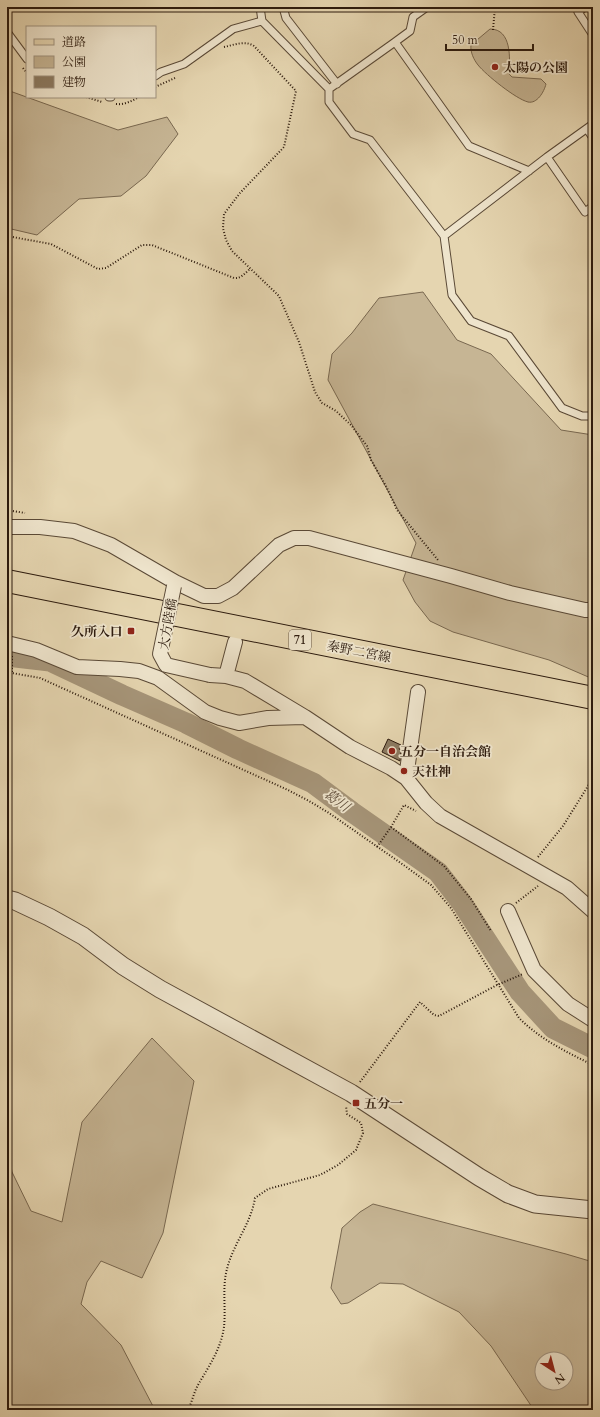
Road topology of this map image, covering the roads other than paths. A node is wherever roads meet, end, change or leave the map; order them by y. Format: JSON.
{"nodes":[{"id":1,"x":260,"y":7,"type":"edge"},
{"id":2,"x":283,"y":7,"type":"edge"},
{"id":3,"x":427,"y":7,"type":"edge"},
{"id":4,"x":585,"y":7,"type":"edge"},
{"id":5,"x":262,"y":21,"type":"junction"},
{"id":6,"x":7,"y":32,"type":"edge"},
{"id":7,"x":593,"y":35,"type":"edge"},
{"id":8,"x":395,"y":42,"type":"junction"},
{"id":9,"x":26,"y":58,"type":"edge"},
{"id":10,"x":156,"y":75,"type":"edge"},
{"id":11,"x":337,"y":84,"type":"junction"},
{"id":12,"x":329,"y":89,"type":"junction"},
{"id":13,"x":593,"y":124,"type":"edge"},
{"id":14,"x":587,"y":129,"type":"junction"},
{"id":15,"x":593,"y":138,"type":"edge"},
{"id":16,"x":547,"y":157,"type":"junction"},
{"id":17,"x":529,"y":171,"type":"junction"},
{"id":18,"x":593,"y":206,"type":"edge"},
{"id":19,"x":444,"y":236,"type":"junction"},
{"id":20,"x":593,"y":416,"type":"edge"},
{"id":21,"x":7,"y":528,"type":"edge"},
{"id":22,"x":7,"y":581,"type":"edge"},
{"id":23,"x":175,"y":584,"type":"junction"},
{"id":24,"x":7,"y":597,"type":"edge"},
{"id":25,"x":593,"y":610,"type":"edge"},
{"id":26,"x":235,"y":642,"type":"junction"},
{"id":27,"x":9,"y":648,"type":"edge"},
{"id":28,"x":226,"y":676,"type":"junction"},
{"id":29,"x":418,"y":692,"type":"dead end"},
{"id":30,"x":592,"y":708,"type":"edge"},
{"id":31,"x":305,"y":717,"type":"junction"},
{"id":32,"x":406,"y":778,"type":"junction"},
{"id":33,"x":7,"y":899,"type":"edge"},
{"id":34,"x":508,"y":911,"type":"road end"},
{"id":35,"x":593,"y":911,"type":"edge"},
{"id":36,"x":593,"y":1020,"type":"edge"},
{"id":37,"x":593,"y":1210,"type":"edge"}],
"edges":[{"from":1,"to":5,"type":"lane"},
{"from":2,"to":11,"type":"lane"},
{"from":3,"to":8,"type":"lane"},
{"from":4,"to":7,"type":"lane"},
{"from":5,"to":10,"type":"lane"},
{"from":5,"to":12,"type":"lane"},
{"from":6,"to":9,"type":"lane"},
{"from":8,"to":11,"type":"lane"},
{"from":8,"to":17,"type":"lane"},
{"from":11,"to":12,"type":"lane"},
{"from":12,"to":19,"type":"lane"},
{"from":13,"to":14,"type":"lane"},
{"from":14,"to":15,"type":"lane"},
{"from":14,"to":16,"type":"lane"},
{"from":16,"to":17,"type":"lane"},
{"from":16,"to":18,"type":"lane"},
{"from":17,"to":19,"type":"lane"},
{"from":19,"to":20,"type":"lane"},
{"from":21,"to":23,"type":"street"},
{"from":22,"to":30,"type":"main road","name":"秦野二宮線","number":"71"},
{"from":23,"to":25,"type":"street"},
{"from":23,"to":28,"type":"street","name":"大方陸橋","bridge":true},
{"from":24,"to":26,"type":"main road","name":"秦野二宮線","number":"71"},
{"from":26,"to":28,"type":"street"},
{"from":26,"to":30,"type":"main road","name":"秦野二宮線","number":"71"},
{"from":27,"to":31,"type":"street"},
{"from":28,"to":31,"type":"street","name":"大方陸橋"},
{"from":29,"to":32,"type":"street"},
{"from":31,"to":32,"type":"street","name":"大方陸橋"},
{"from":32,"to":35,"type":"street","name":"大方陸橋"},
{"from":33,"to":37,"type":"street"},
{"from":34,"to":36,"type":"street"}]}
